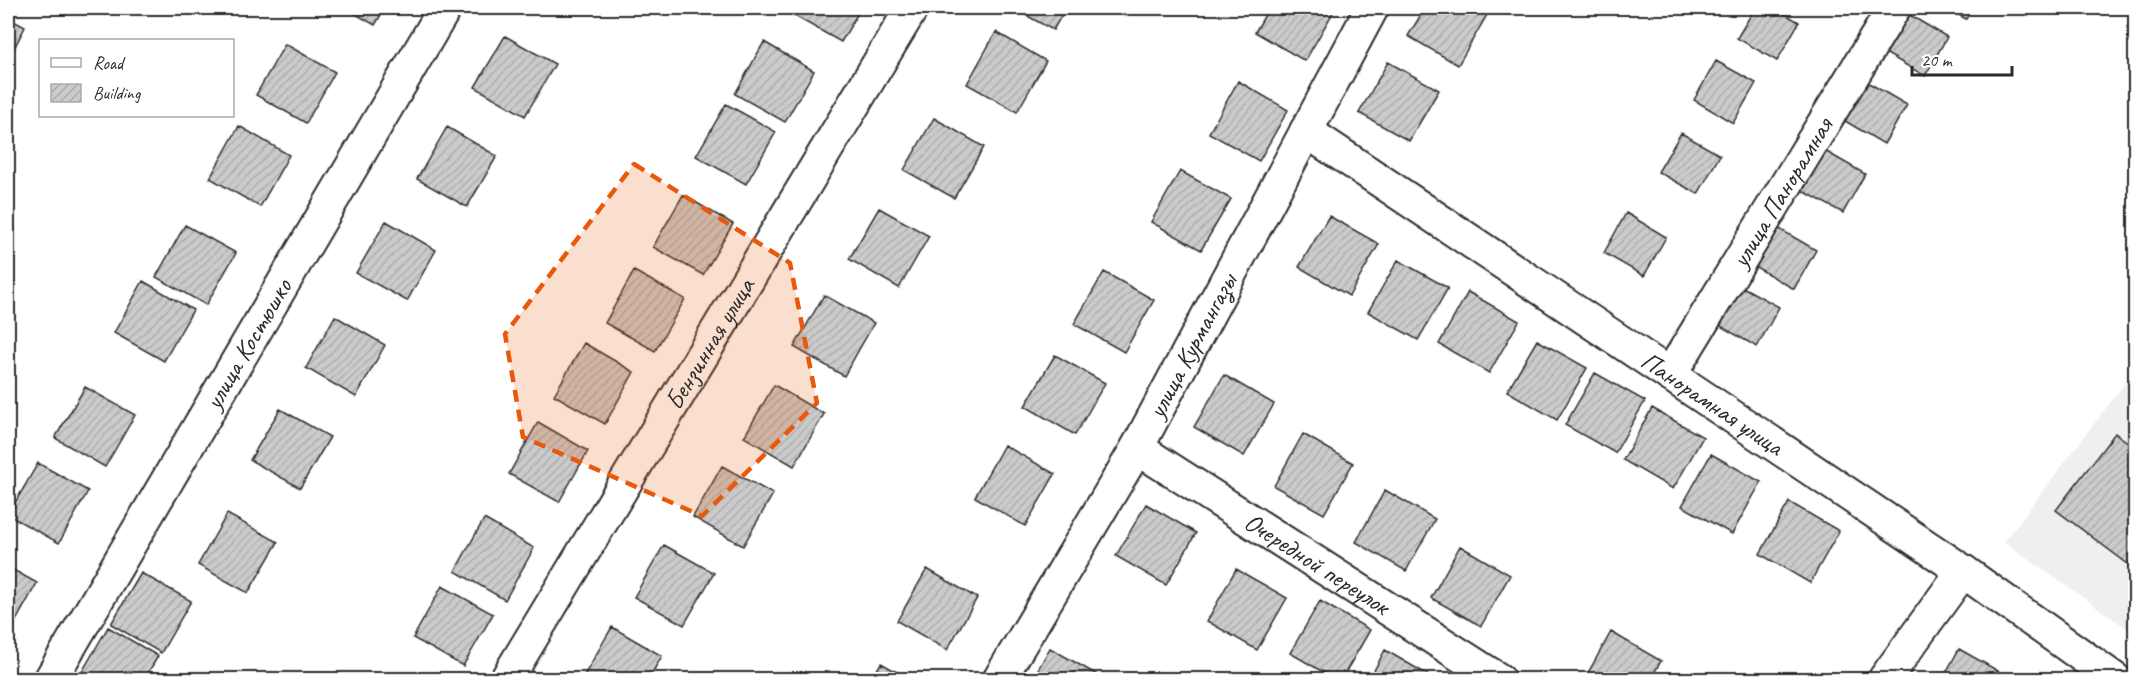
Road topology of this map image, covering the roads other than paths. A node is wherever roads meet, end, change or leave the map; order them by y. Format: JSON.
{"nodes":[{"id":1,"x":445,"y":8,"type":"edge"},
{"id":2,"x":912,"y":8,"type":"edge"},
{"id":3,"x":1372,"y":8,"type":"edge"},
{"id":4,"x":1894,"y":8,"type":"edge"},
{"id":5,"x":1306,"y":131,"type":"junction"},
{"id":6,"x":1670,"y":375,"type":"junction"},
{"id":7,"x":1137,"y":448,"type":"junction"},
{"id":8,"x":1963,"y":571,"type":"junction"},
{"id":9,"x":50,"y":680,"type":"edge"},
{"id":10,"x":506,"y":680,"type":"edge"},
{"id":11,"x":999,"y":680,"type":"edge"},
{"id":12,"x":1499,"y":680,"type":"edge"},
{"id":13,"x":1884,"y":680,"type":"edge"},
{"id":14,"x":2116,"y":680,"type":"edge"}],
"edges":[{"from":1,"to":9,"type":"street","name":"улица Костюшко"},
{"from":2,"to":10,"type":"street","name":"Бензинная улица"},
{"from":3,"to":5,"type":"street","name":"улица Курмангазы"},
{"from":4,"to":6,"type":"street","name":"улица Панорамная"},
{"from":5,"to":6,"type":"street","name":"Панорамная улица"},
{"from":5,"to":7,"type":"street","name":"улица Курмангазы"},
{"from":6,"to":8,"type":"street","name":"Панорамная улица"},
{"from":7,"to":11,"type":"street","name":"улица Курмангазы"},
{"from":7,"to":12,"type":"street","name":"Очередной переулок"},
{"from":8,"to":13,"type":"street"},
{"from":8,"to":14,"type":"street","name":"Панорамная улица"}]}
